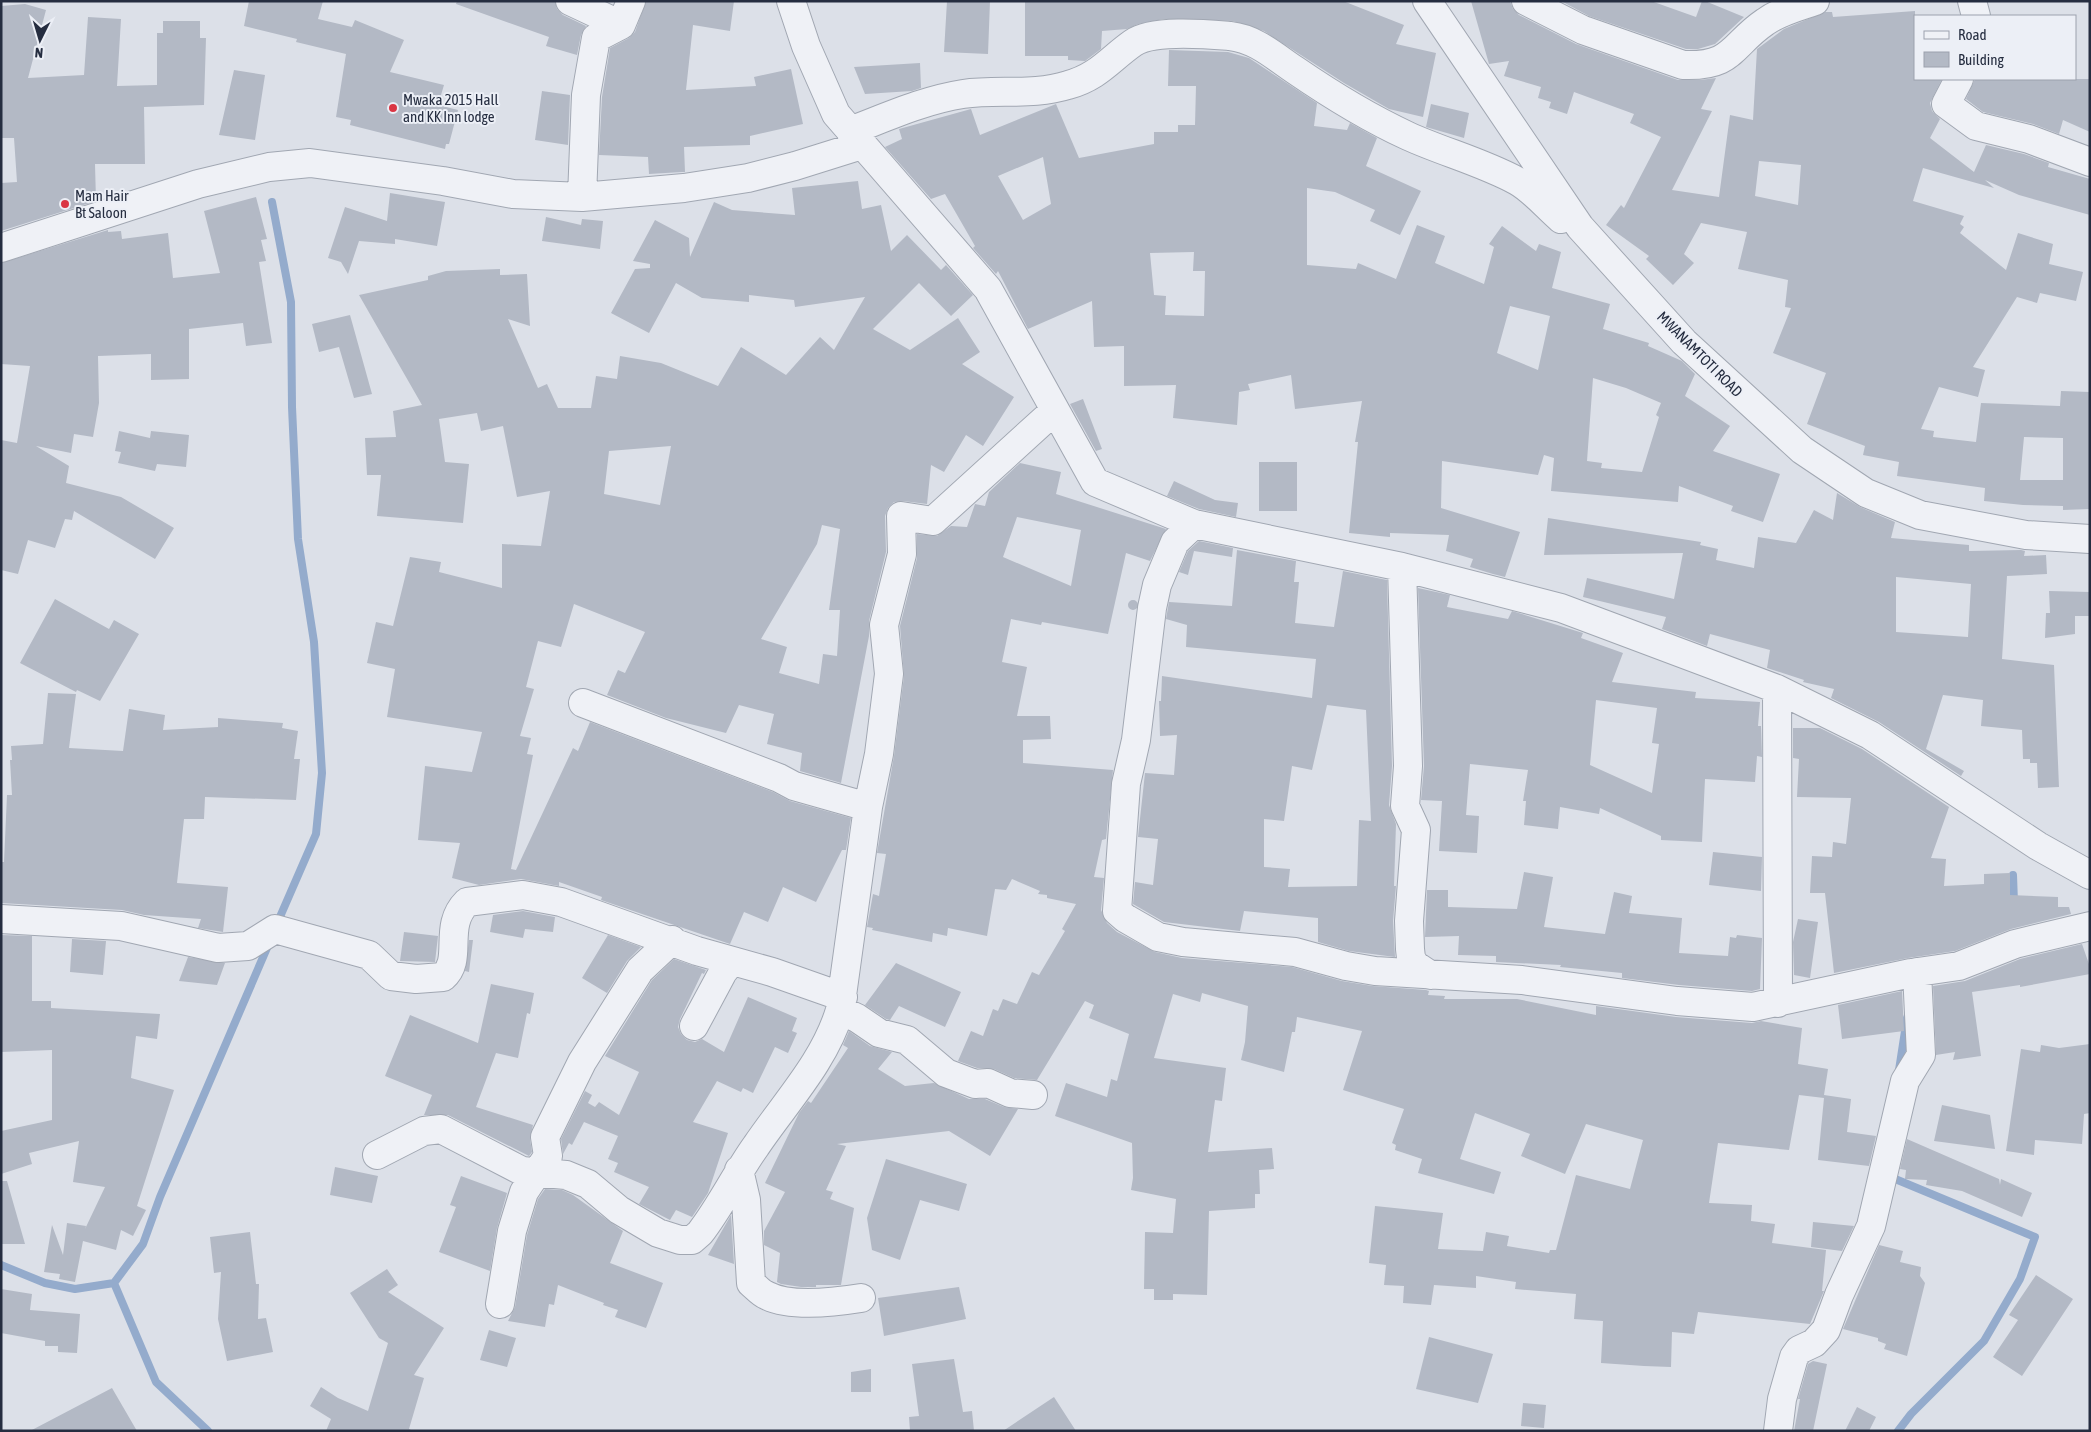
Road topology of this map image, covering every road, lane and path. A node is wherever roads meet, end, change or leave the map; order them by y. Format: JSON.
{"nodes":[{"id":1,"x":570,"y":1,"type":"edge"},
{"id":2,"x":791,"y":1,"type":"edge"},
{"id":3,"x":1427,"y":1,"type":"edge"},
{"id":4,"x":1526,"y":1,"type":"edge"},
{"id":5,"x":1815,"y":1,"type":"edge"},
{"id":6,"x":1972,"y":1,"type":"edge"},
{"id":7,"x":626,"y":13,"type":"edge"},
{"id":8,"x":1976,"y":15,"type":"edge"},
{"id":9,"x":1958,"y":80,"type":"edge"},
{"id":10,"x":856,"y":138,"type":"junction"},
{"id":11,"x":2090,"y":162,"type":"edge"},
{"id":12,"x":582,"y":197,"type":"junction"},
{"id":13,"x":1,"y":248,"type":"edge"},
{"id":14,"x":1611,"y":263,"type":"junction"},
{"id":15,"x":1054,"y":411,"type":"junction"},
{"id":16,"x":1194,"y":524,"type":"junction"},
{"id":17,"x":2090,"y":539,"type":"edge"},
{"id":18,"x":1402,"y":567,"type":"junction"},
{"id":19,"x":1777,"y":689,"type":"junction"},
{"id":20,"x":584,"y":703,"type":"dead end"},
{"id":21,"x":868,"y":807,"type":"junction"},
{"id":22,"x":2090,"y":875,"type":"edge"},
{"id":23,"x":1,"y":919,"type":"edge"},
{"id":24,"x":2090,"y":926,"type":"edge"},
{"id":25,"x":672,"y":940,"type":"junction"},
{"id":26,"x":731,"y":962,"type":"junction"},
{"id":27,"x":1917,"y":972,"type":"junction"},
{"id":28,"x":1430,"y":975,"type":"junction"},
{"id":29,"x":1778,"y":1003,"type":"junction"},
{"id":30,"x":842,"y":1004,"type":"junction"},
{"id":31,"x":694,"y":1026,"type":"dead end"},
{"id":32,"x":1033,"y":1095,"type":"dead end"},
{"id":33,"x":376,"y":1155,"type":"dead end"},
{"id":34,"x":740,"y":1170,"type":"junction"},
{"id":35,"x":537,"y":1171,"type":"junction"},
{"id":36,"x":861,"y":1298,"type":"dead end"},
{"id":37,"x":500,"y":1304,"type":"dead end"},
{"id":38,"x":1778,"y":1431,"type":"edge"}],
"edges":[{"from":1,"to":7,"type":"street"},
{"from":2,"to":10,"type":"street"},
{"from":3,"to":14,"type":"street","name":"MWANAMTOTI ROAD"},
{"from":4,"to":5,"type":"street"},
{"from":6,"to":8,"type":"street"},
{"from":7,"to":12,"type":"street"},
{"from":9,"to":11,"type":"street"},
{"from":10,"to":12,"type":"street"},
{"from":10,"to":14,"type":"street"},
{"from":10,"to":15,"type":"street"},
{"from":12,"to":13,"type":"street"},
{"from":14,"to":17,"type":"street","name":"MWANAMTOTI ROAD"},
{"from":15,"to":16,"type":"street"},
{"from":15,"to":21,"type":"street"},
{"from":16,"to":18,"type":"street"},
{"from":16,"to":28,"type":"street"},
{"from":18,"to":19,"type":"street"},
{"from":18,"to":28,"type":"street"},
{"from":19,"to":22,"type":"street"},
{"from":19,"to":29,"type":"street"},
{"from":20,"to":21,"type":"street"},
{"from":21,"to":30,"type":"street"},
{"from":23,"to":25,"type":"street"},
{"from":24,"to":27,"type":"street"},
{"from":25,"to":26,"type":"street"},
{"from":25,"to":35,"type":"street"},
{"from":26,"to":30,"type":"street"},
{"from":26,"to":31,"type":"street"},
{"from":27,"to":29,"type":"street"},
{"from":27,"to":38,"type":"street"},
{"from":28,"to":29,"type":"street"},
{"from":30,"to":32,"type":"street"},
{"from":30,"to":34,"type":"street"},
{"from":33,"to":35,"type":"street"},
{"from":34,"to":35,"type":"street"},
{"from":34,"to":36,"type":"street"},
{"from":35,"to":37,"type":"street"}]}
